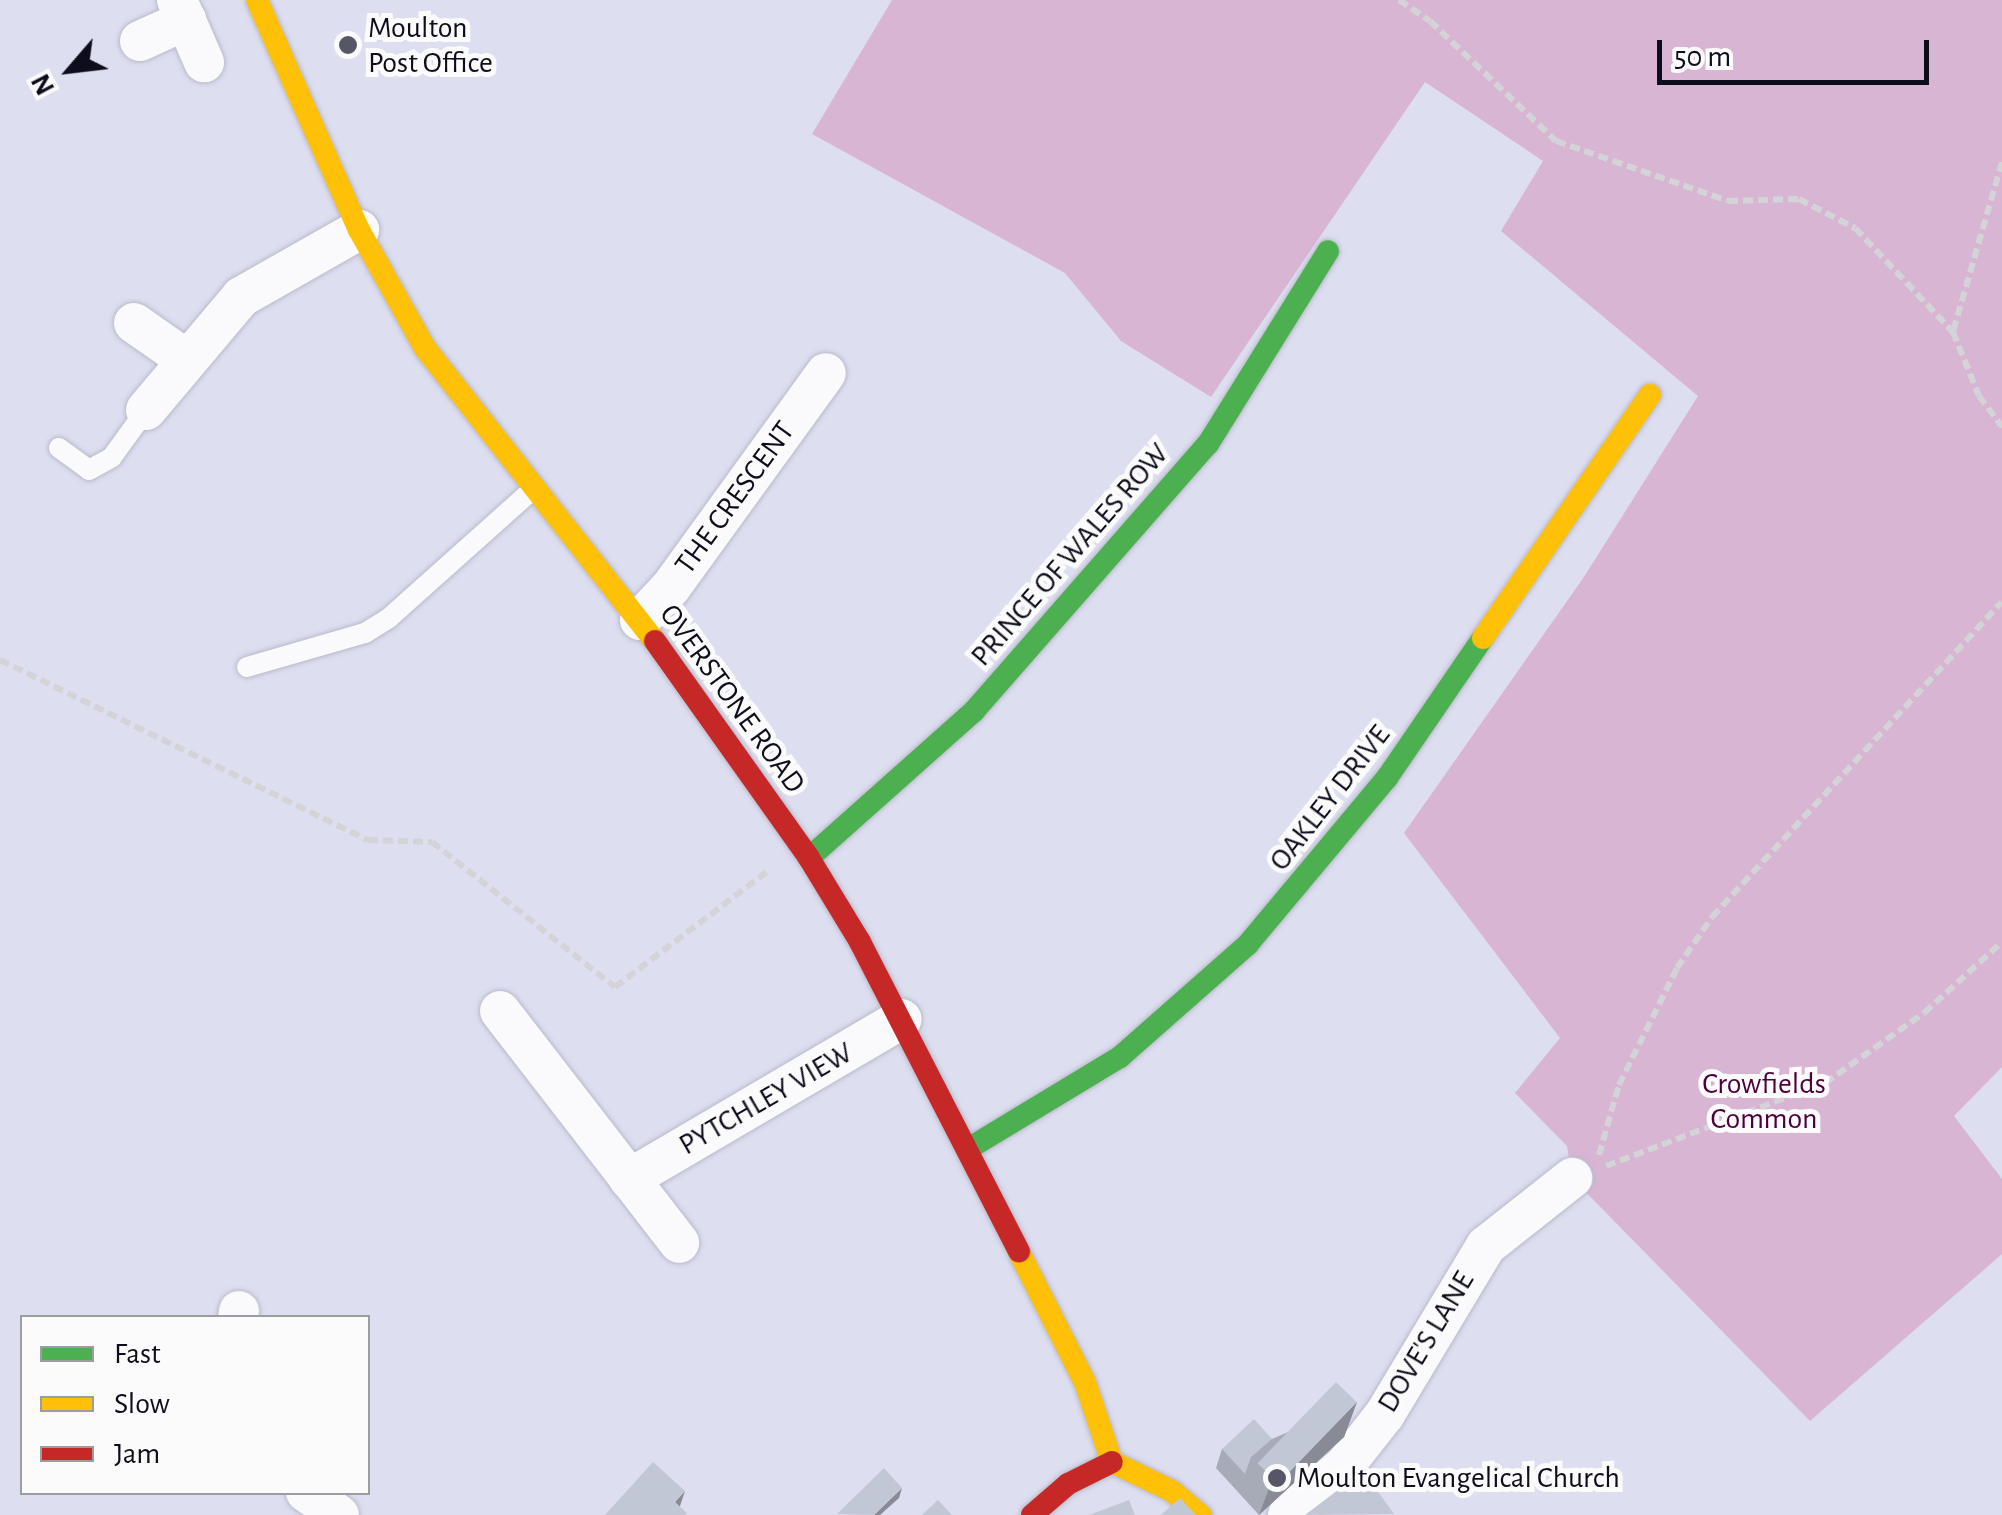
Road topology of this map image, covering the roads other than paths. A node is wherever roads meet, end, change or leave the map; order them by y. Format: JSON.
{"nodes":[{"id":1,"x":267,"y":4,"type":"edge"},
{"id":2,"x":182,"y":10,"type":"edge"},
{"id":3,"x":140,"y":40,"type":"dead end"},
{"id":4,"x":204,"y":62,"type":"dead end"},
{"id":5,"x":359,"y":230,"type":"junction"},
{"id":6,"x":1328,"y":252,"type":"dead end"},
{"id":7,"x":134,"y":323,"type":"dead end"},
{"id":8,"x":184,"y":358,"type":"junction"},
{"id":9,"x":826,"y":373,"type":"dead end"},
{"id":10,"x":1650,"y":395,"type":"dead end"},
{"id":11,"x":146,"y":410,"type":"joint"},
{"id":12,"x":59,"y":448,"type":"dead end"},
{"id":13,"x":532,"y":490,"type":"junction"},
{"id":14,"x":640,"y":620,"type":"junction"},
{"id":15,"x":247,"y":667,"type":"dead end"},
{"id":16,"x":804,"y":852,"type":"junction"},
{"id":17,"x":500,"y":1011,"type":"dead end"},
{"id":18,"x":902,"y":1018,"type":"junction"},
{"id":19,"x":968,"y":1148,"type":"junction"},
{"id":20,"x":629,"y":1178,"type":"junction"},
{"id":21,"x":1572,"y":1178,"type":"dead end"},
{"id":22,"x":679,"y":1243,"type":"dead end"},
{"id":23,"x":1112,"y":1462,"type":"junction"},
{"id":24,"x":310,"y":1495,"type":"edge"},
{"id":25,"x":339,"y":1515,"type":"edge"},
{"id":26,"x":1032,"y":1515,"type":"edge"},
{"id":27,"x":1201,"y":1515,"type":"edge"},
{"id":28,"x":1288,"y":1515,"type":"edge"}],
"edges":[{"from":1,"to":5,"type":"street","name":"OVERSTONE ROAD"},
{"from":2,"to":3,"type":"street"},
{"from":2,"to":4,"type":"street"},
{"from":5,"to":8,"type":"street"},
{"from":5,"to":13,"type":"street","name":"OVERSTONE ROAD"},
{"from":6,"to":16,"type":"street","name":"PRINCE OF WALES ROW"},
{"from":7,"to":8,"type":"street"},
{"from":8,"to":11,"type":"street"},
{"from":9,"to":14,"type":"street","name":"THE CRESCENT"},
{"from":10,"to":19,"type":"street","name":"OAKLEY DRIVE"},
{"from":11,"to":12,"type":"lane"},
{"from":13,"to":14,"type":"street","name":"OVERSTONE ROAD"},
{"from":13,"to":15,"type":"lane"},
{"from":14,"to":16,"type":"street","name":"OVERSTONE ROAD"},
{"from":16,"to":18,"type":"street","name":"OVERSTONE ROAD"},
{"from":17,"to":20,"type":"street"},
{"from":18,"to":19,"type":"street","name":"OVERSTONE ROAD"},
{"from":18,"to":20,"type":"street","name":"PYTCHLEY VIEW"},
{"from":19,"to":23,"type":"street","name":"OVERSTONE ROAD"},
{"from":20,"to":22,"type":"street"},
{"from":21,"to":28,"type":"street","name":"DOVE'S LANE"},
{"from":23,"to":26,"type":"street"},
{"from":23,"to":27,"type":"street"},
{"from":24,"to":25,"type":"street"}]}
